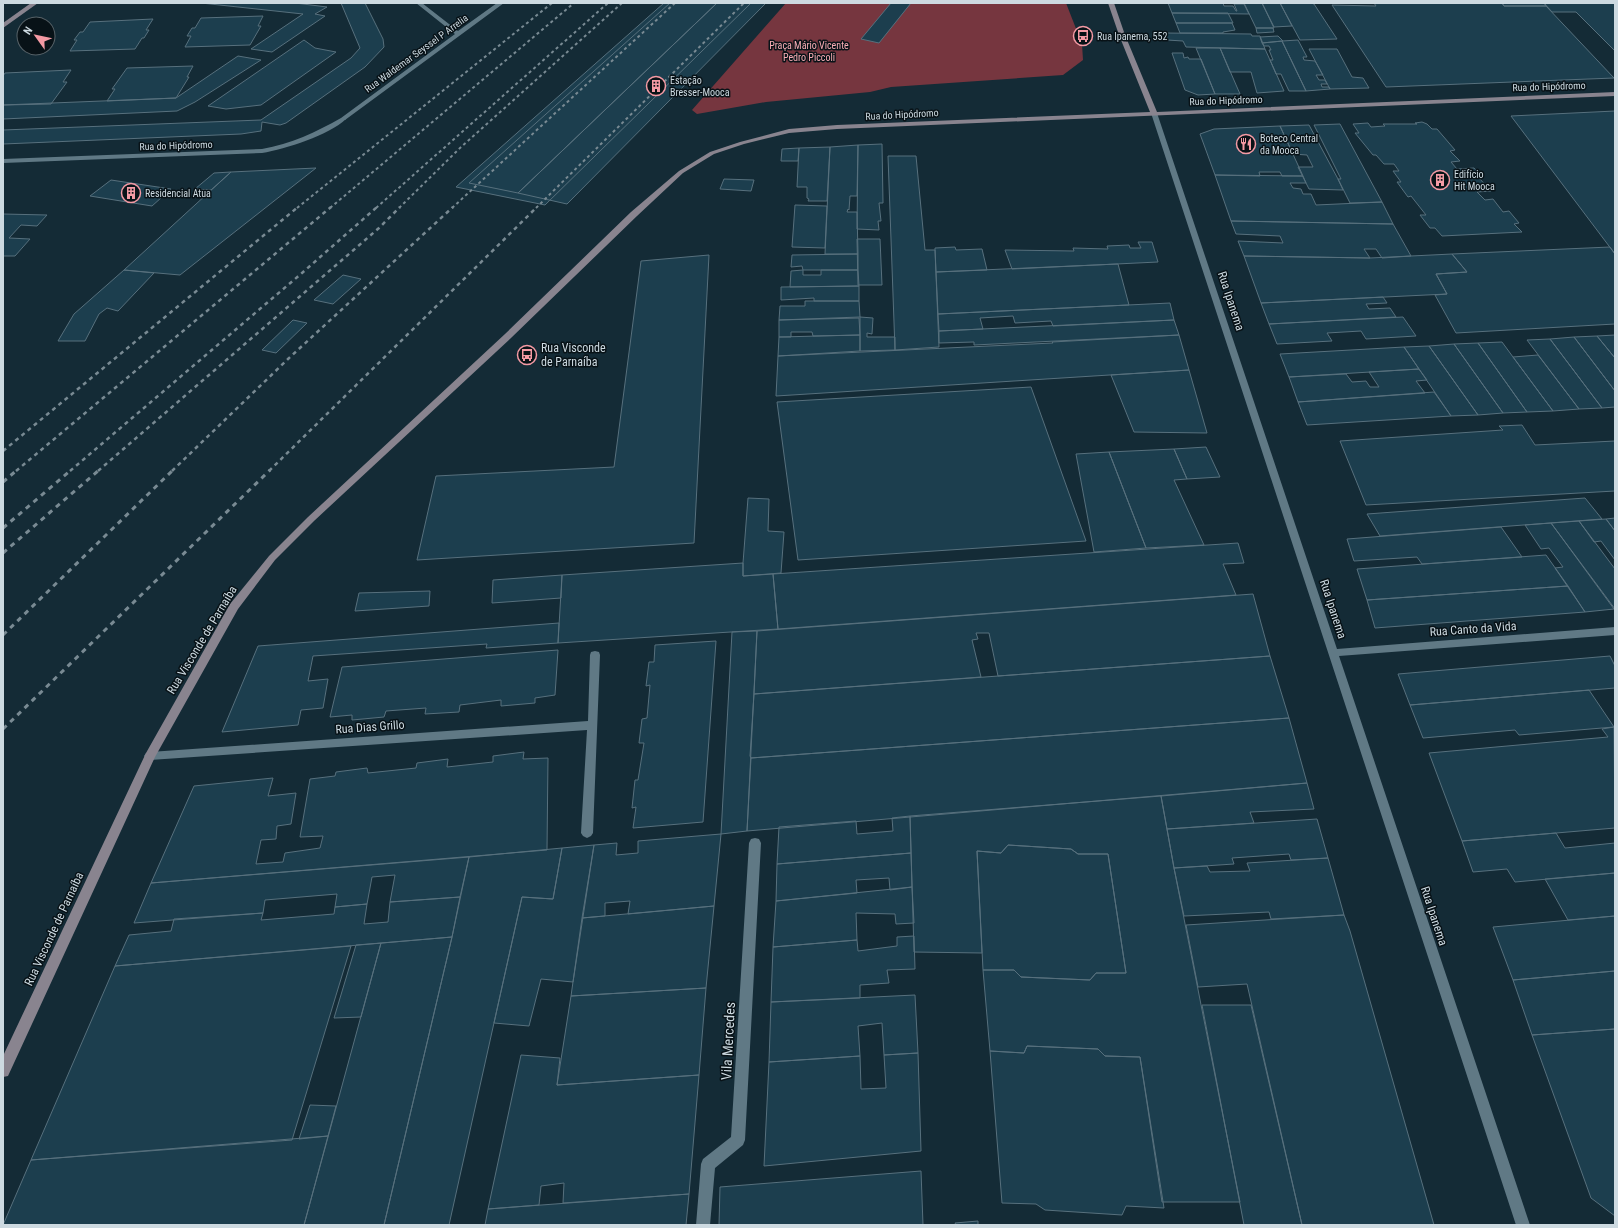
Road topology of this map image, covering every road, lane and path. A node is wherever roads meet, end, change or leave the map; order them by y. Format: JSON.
{"nodes":[{"id":1,"x":35,"y":3,"type":"edge"},
{"id":2,"x":419,"y":3,"type":"edge"},
{"id":3,"x":501,"y":3,"type":"edge"},
{"id":4,"x":1111,"y":3,"type":"edge"},
{"id":5,"x":3,"y":26,"type":"edge"},
{"id":6,"x":458,"y":34,"type":"junction"},
{"id":7,"x":1615,"y":94,"type":"edge"},
{"id":8,"x":1154,"y":113,"type":"junction"},
{"id":9,"x":343,"y":119,"type":"joint"},
{"id":10,"x":837,"y":127,"type":"joint"},
{"id":11,"x":3,"y":161,"type":"edge"},
{"id":12,"x":1615,"y":632,"type":"edge"},
{"id":13,"x":1334,"y":653,"type":"junction"},
{"id":14,"x":595,"y":655,"type":"dead end"},
{"id":15,"x":593,"y":725,"type":"junction"},
{"id":16,"x":150,"y":756,"type":"junction"},
{"id":17,"x":587,"y":833,"type":"dead end"},
{"id":18,"x":755,"y":843,"type":"dead end"},
{"id":19,"x":3,"y":1071,"type":"edge"},
{"id":20,"x":703,"y":1225,"type":"edge"},
{"id":21,"x":1523,"y":1225,"type":"edge"}],
"edges":[{"from":1,"to":5,"type":"street"},
{"from":2,"to":6,"type":"street"},
{"from":3,"to":6,"type":"street","name":"Rua Waldemar Seyssel P Arrelia"},
{"from":4,"to":8,"type":"street","name":"Rua Ipanema"},
{"from":6,"to":9,"type":"street","name":"Rua Waldemar Seyssel P Arrelia"},
{"from":7,"to":8,"type":"street","name":"Rua do Hipódromo"},
{"from":8,"to":10,"type":"street","name":"Rua do Hipódromo"},
{"from":8,"to":13,"type":"street","name":"Rua Ipanema"},
{"from":9,"to":11,"type":"street","name":"Rua do Hipódromo"},
{"from":10,"to":16,"type":"street","name":"Rua Visconde de Parnaíba"},
{"from":12,"to":13,"type":"street","name":"Rua Canto da Vida"},
{"from":13,"to":21,"type":"street","name":"Rua Ipanema"},
{"from":14,"to":15,"type":"street"},
{"from":15,"to":16,"type":"street","name":"Rua Dias Grillo"},
{"from":15,"to":17,"type":"street"},
{"from":16,"to":19,"type":"street","name":"Rua Visconde de Parnaíba"},
{"from":18,"to":20,"type":"street","name":"Vila Mercedes"}]}
